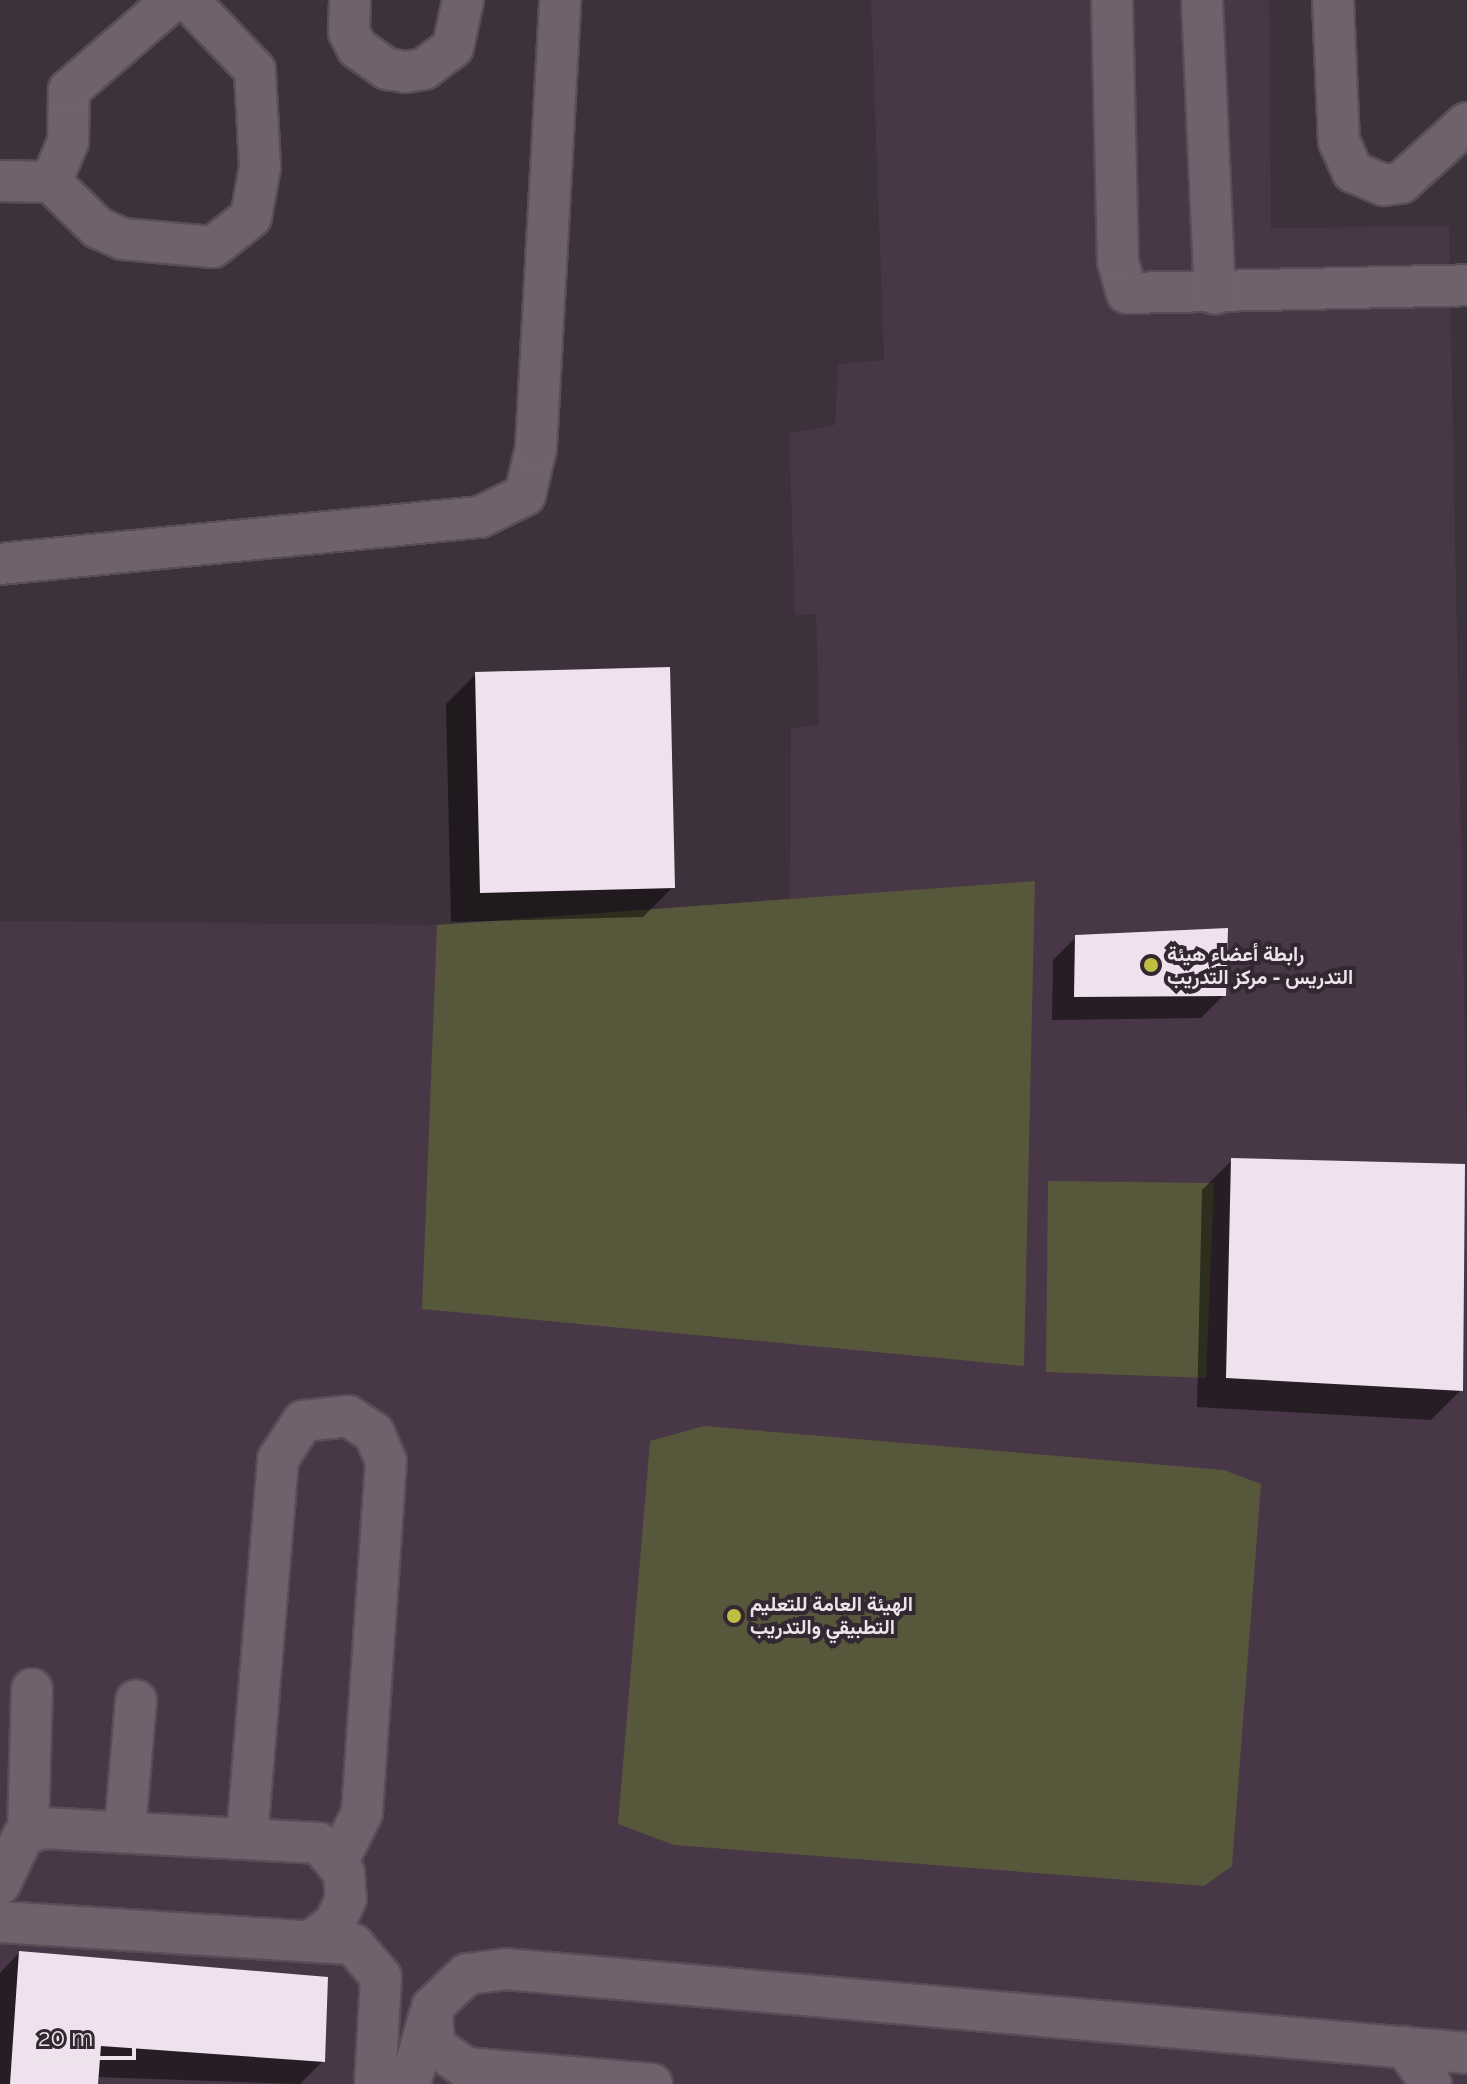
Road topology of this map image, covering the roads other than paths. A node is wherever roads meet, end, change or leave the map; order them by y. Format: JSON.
{"nodes":[{"id":1,"x":173,"y":0,"type":"edge"},
{"id":2,"x":350,"y":0,"type":"edge"},
{"id":3,"x":463,"y":0,"type":"edge"},
{"id":4,"x":560,"y":0,"type":"edge"},
{"id":5,"x":1112,"y":0,"type":"edge"},
{"id":6,"x":1202,"y":0,"type":"edge"},
{"id":7,"x":1333,"y":0,"type":"edge"},
{"id":8,"x":207,"y":8,"type":"edge"},
{"id":9,"x":1467,"y":123,"type":"edge"},
{"id":10,"x":0,"y":181,"type":"edge"},
{"id":11,"x":51,"y":182,"type":"junction"},
{"id":12,"x":1467,"y":285,"type":"edge"},
{"id":13,"x":1215,"y":294,"type":"junction"},
{"id":14,"x":0,"y":564,"type":"edge"},
{"id":15,"x":32,"y":1689,"type":"dead end"},
{"id":16,"x":136,"y":1700,"type":"dead end"},
{"id":17,"x":125,"y":1829,"type":"junction"},
{"id":18,"x":28,"y":1832,"type":"junction"},
{"id":19,"x":247,"y":1837,"type":"junction"},
{"id":20,"x":338,"y":1861,"type":"junction"},
{"id":21,"x":0,"y":1884,"type":"edge"},
{"id":22,"x":0,"y":1922,"type":"edge"},
{"id":23,"x":314,"y":1939,"type":"junction"},
{"id":24,"x":429,"y":2017,"type":"junction"},
{"id":25,"x":1405,"y":2047,"type":"junction"},
{"id":26,"x":1467,"y":2053,"type":"edge"},
{"id":27,"x":503,"y":2078,"type":"edge"},
{"id":28,"x":375,"y":2084,"type":"edge"},
{"id":29,"x":410,"y":2084,"type":"edge"},
{"id":30,"x":652,"y":2084,"type":"edge"},
{"id":31,"x":1431,"y":2084,"type":"edge"}],
"edges":[{"from":1,"to":11,"type":"lane"},
{"from":2,"to":3,"type":"lane"},
{"from":4,"to":14,"type":"lane"},
{"from":5,"to":13,"type":"lane"},
{"from":6,"to":13,"type":"lane"},
{"from":7,"to":9,"type":"lane"},
{"from":8,"to":11,"type":"lane"},
{"from":10,"to":11,"type":"lane"},
{"from":12,"to":13,"type":"lane"},
{"from":15,"to":18,"type":"lane"},
{"from":16,"to":17,"type":"lane"},
{"from":17,"to":18,"type":"lane"},
{"from":17,"to":19,"type":"lane"},
{"from":18,"to":21,"type":"lane"},
{"from":19,"to":20,"type":"lane"},
{"from":19,"to":20,"type":"lane"},
{"from":20,"to":23,"type":"lane"},
{"from":22,"to":23,"type":"lane"},
{"from":23,"to":28,"type":"lane"},
{"from":24,"to":25,"type":"lane"},
{"from":24,"to":27,"type":"lane"},
{"from":24,"to":29,"type":"lane"},
{"from":25,"to":26,"type":"lane"},
{"from":25,"to":31,"type":"lane"},
{"from":27,"to":30,"type":"lane"}]}
